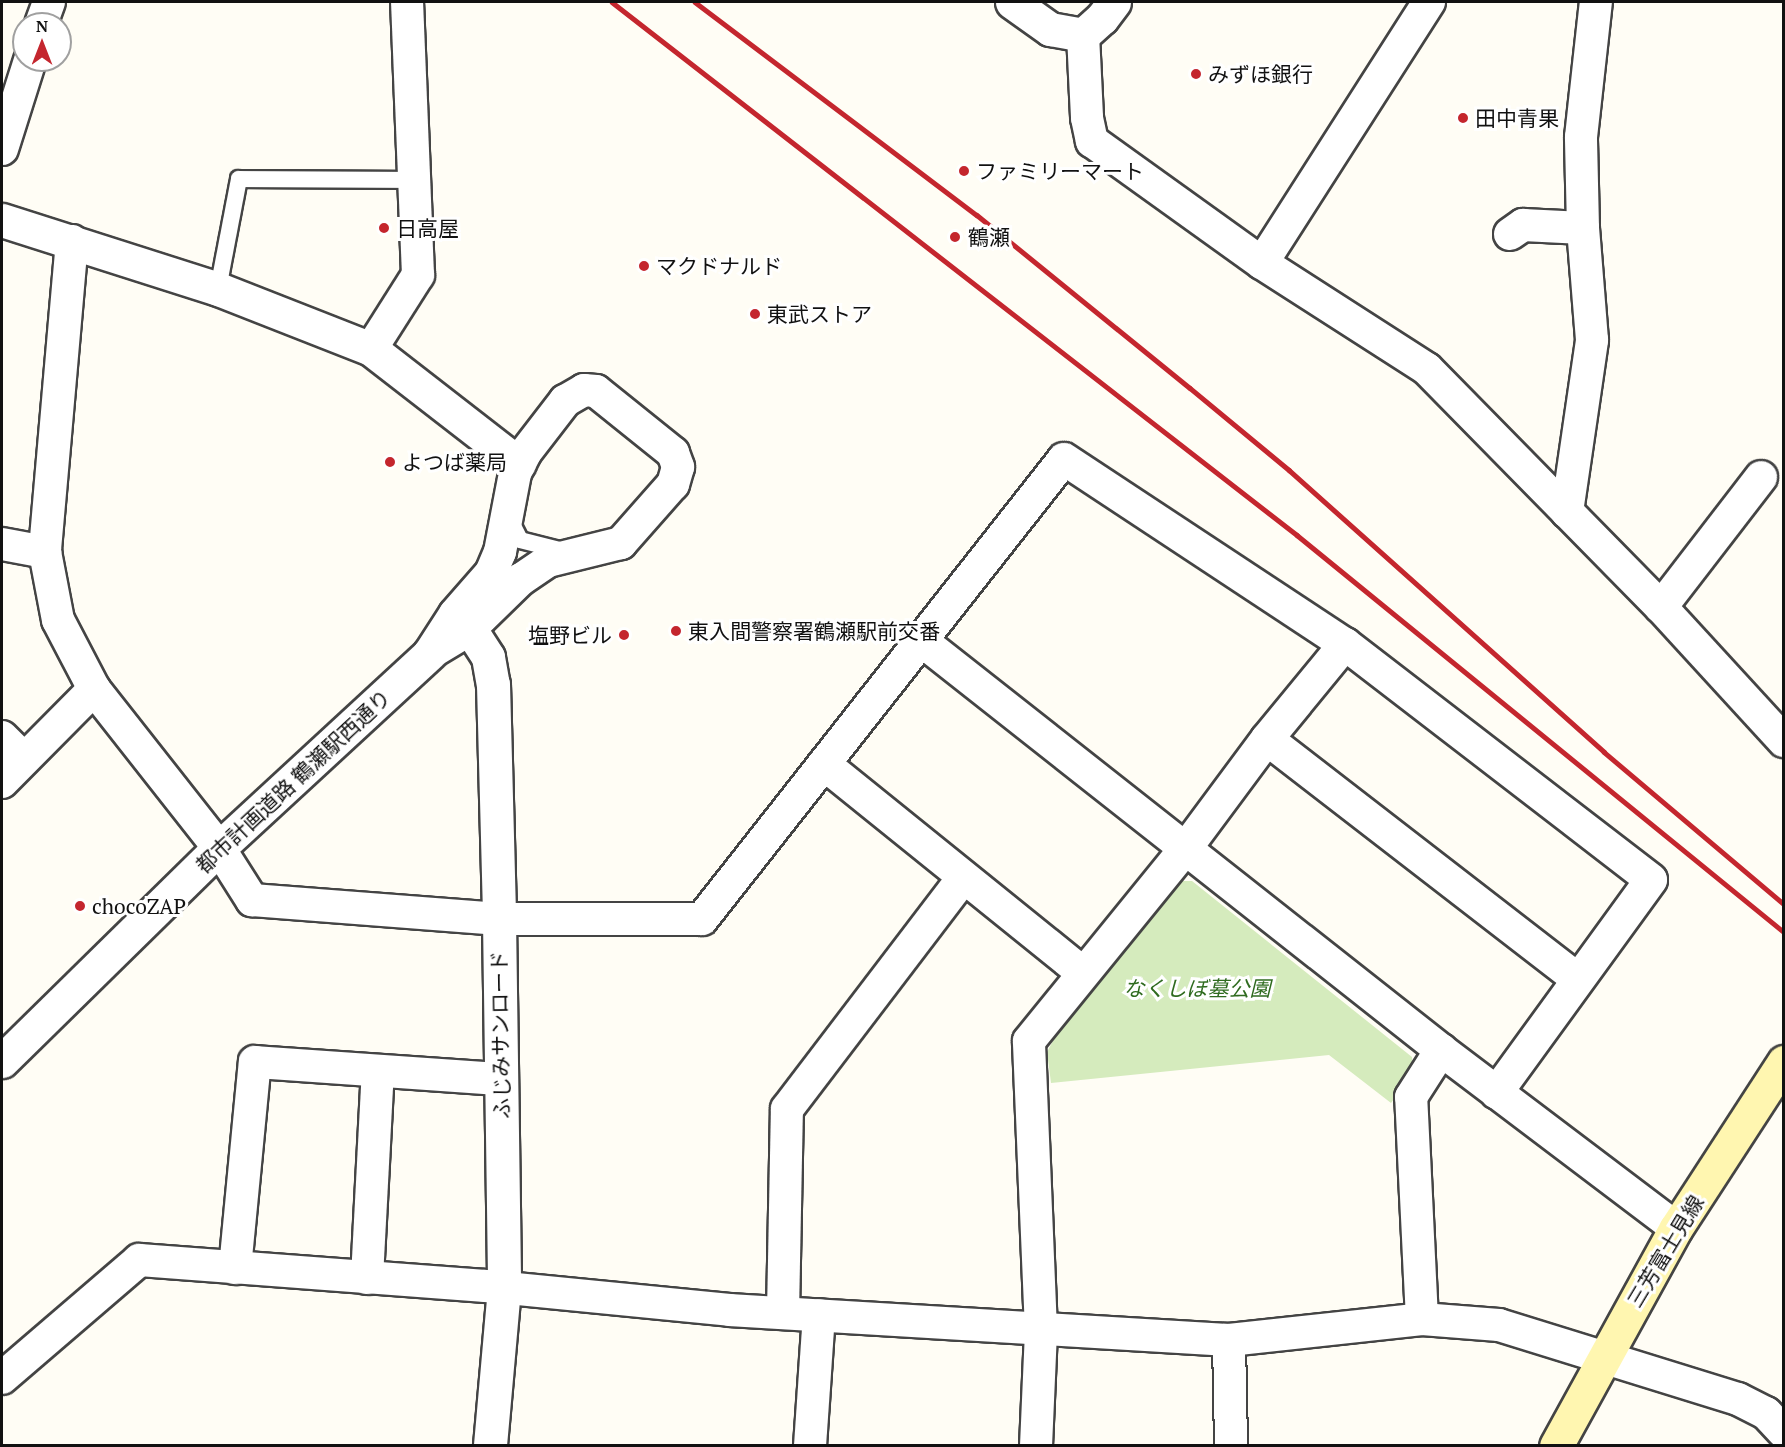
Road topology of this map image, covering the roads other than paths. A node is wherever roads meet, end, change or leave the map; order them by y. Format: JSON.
{"nodes":[{"id":1,"x":407,"y":2,"type":"edge"},
{"id":2,"x":1012,"y":2,"type":"edge"},
{"id":3,"x":1114,"y":2,"type":"edge"},
{"id":4,"x":1429,"y":2,"type":"edge"},
{"id":5,"x":1596,"y":2,"type":"edge"},
{"id":6,"x":1083,"y":35,"type":"junction"},
{"id":7,"x":26,"y":72,"type":"edge"},
{"id":8,"x":2,"y":149,"type":"edge"},
{"id":9,"x":415,"y":180,"type":"junction"},
{"id":10,"x":2,"y":220,"type":"edge"},
{"id":11,"x":1583,"y":228,"type":"junction"},
{"id":12,"x":1510,"y":234,"type":"dead end"},
{"id":13,"x":72,"y":241,"type":"junction"},
{"id":14,"x":1262,"y":263,"type":"junction"},
{"id":15,"x":218,"y":289,"type":"junction"},
{"id":16,"x":371,"y":349,"type":"junction"},
{"id":17,"x":519,"y":464,"type":"junction"},
{"id":18,"x":1761,"y":477,"type":"dead end"},
{"id":19,"x":1567,"y":512,"type":"junction"},
{"id":20,"x":508,"y":516,"type":"junction"},
{"id":21,"x":2,"y":544,"type":"edge"},
{"id":22,"x":45,"y":552,"type":"junction"},
{"id":23,"x":570,"y":553,"type":"junction"},
{"id":24,"x":1661,"y":607,"type":"junction"},
{"id":25,"x":470,"y":629,"type":"junction"},
{"id":26,"x":922,"y":641,"type":"junction"},
{"id":27,"x":1346,"y":644,"type":"junction"},
{"id":28,"x":430,"y":653,"type":"junction"},
{"id":29,"x":94,"y":689,"type":"junction"},
{"id":30,"x":2,"y":737,"type":"edge"},
{"id":31,"x":1267,"y":739,"type":"junction"},
{"id":32,"x":1784,"y":741,"type":"edge"},
{"id":33,"x":24,"y":759,"type":"junction"},
{"id":34,"x":824,"y":764,"type":"junction"},
{"id":35,"x":2,"y":782,"type":"edge"},
{"id":36,"x":219,"y":848,"type":"junction"},
{"id":37,"x":1185,"y":848,"type":"junction"},
{"id":38,"x":963,"y":878,"type":"junction"},
{"id":39,"x":499,"y":919,"type":"junction"},
{"id":40,"x":1082,"y":972,"type":"junction"},
{"id":41,"x":1578,"y":979,"type":"junction"},
{"id":42,"x":1441,"y":1050,"type":"junction"},
{"id":43,"x":2,"y":1061,"type":"edge"},
{"id":44,"x":1784,"y":1062,"type":"edge"},
{"id":45,"x":378,"y":1071,"type":"junction"},
{"id":46,"x":500,"y":1079,"type":"junction"},
{"id":47,"x":1496,"y":1093,"type":"junction"},
{"id":48,"x":1676,"y":1228,"type":"junction"},
{"id":49,"x":235,"y":1268,"type":"junction"},
{"id":50,"x":367,"y":1278,"type":"junction"},
{"id":51,"x":504,"y":1288,"type":"junction"},
{"id":52,"x":783,"y":1313,"type":"junction"},
{"id":53,"x":819,"y":1315,"type":"junction"},
{"id":54,"x":1422,"y":1319,"type":"junction"},
{"id":55,"x":1041,"y":1330,"type":"junction"},
{"id":56,"x":1229,"y":1340,"type":"junction"},
{"id":57,"x":1604,"y":1355,"type":"junction"},
{"id":58,"x":2,"y":1378,"type":"edge"},
{"id":59,"x":1784,"y":1432,"type":"edge"},
{"id":60,"x":1784,"y":1438,"type":"edge"},
{"id":61,"x":490,"y":1446,"type":"edge"},
{"id":62,"x":810,"y":1446,"type":"edge"},
{"id":63,"x":1036,"y":1446,"type":"edge"},
{"id":64,"x":1231,"y":1446,"type":"edge"},
{"id":65,"x":1556,"y":1446,"type":"edge"},
{"id":66,"x":1771,"y":1446,"type":"edge"}],
"edges":[{"from":1,"to":9,"type":"street"},
{"from":2,"to":6,"type":"street"},
{"from":3,"to":6,"type":"street"},
{"from":4,"to":14,"type":"street"},
{"from":5,"to":11,"type":"street"},
{"from":6,"to":14,"type":"street"},
{"from":7,"to":8,"type":"street"},
{"from":9,"to":15,"type":"lane"},
{"from":9,"to":16,"type":"street"},
{"from":10,"to":13,"type":"street"},
{"from":11,"to":12,"type":"street"},
{"from":11,"to":19,"type":"street"},
{"from":13,"to":15,"type":"street"},
{"from":13,"to":22,"type":"street"},
{"from":14,"to":19,"type":"street"},
{"from":15,"to":16,"type":"street"},
{"from":16,"to":17,"type":"street"},
{"from":17,"to":20,"type":"street"},
{"from":17,"to":23,"type":"street"},
{"from":18,"to":24,"type":"street"},
{"from":19,"to":24,"type":"street"},
{"from":20,"to":23,"type":"lane"},
{"from":20,"to":28,"type":"street"},
{"from":21,"to":22,"type":"street"},
{"from":22,"to":29,"type":"street"},
{"from":23,"to":25,"type":"street"},
{"from":24,"to":32,"type":"street"},
{"from":25,"to":28,"type":"street"},
{"from":25,"to":39,"type":"street","name":"ふじみサンロード"},
{"from":26,"to":27,"type":"street"},
{"from":26,"to":34,"type":"street"},
{"from":26,"to":37,"type":"street"},
{"from":27,"to":31,"type":"street"},
{"from":27,"to":41,"type":"street"},
{"from":28,"to":36,"type":"street","name":"都市計画道路 鶴瀬駅西通り"},
{"from":29,"to":33,"type":"street"},
{"from":29,"to":36,"type":"street"},
{"from":30,"to":33,"type":"street"},
{"from":31,"to":37,"type":"street"},
{"from":31,"to":41,"type":"street"},
{"from":33,"to":35,"type":"street"},
{"from":34,"to":38,"type":"street"},
{"from":34,"to":39,"type":"street"},
{"from":36,"to":39,"type":"street"},
{"from":36,"to":43,"type":"street","name":"都市計画道路 鶴瀬駅西通り"},
{"from":37,"to":40,"type":"street"},
{"from":37,"to":42,"type":"street"},
{"from":38,"to":40,"type":"street"},
{"from":38,"to":52,"type":"street"},
{"from":39,"to":46,"type":"street","name":"ふじみサンロード"},
{"from":40,"to":55,"type":"street"},
{"from":41,"to":47,"type":"street"},
{"from":42,"to":47,"type":"street"},
{"from":42,"to":54,"type":"street"},
{"from":44,"to":48,"type":"main road","name":"三芳富士見線"},
{"from":45,"to":46,"type":"street"},
{"from":45,"to":49,"type":"street"},
{"from":45,"to":50,"type":"street"},
{"from":46,"to":51,"type":"street","name":"ふじみサンロード"},
{"from":47,"to":48,"type":"street"},
{"from":48,"to":57,"type":"main road","name":"三芳富士見線"},
{"from":49,"to":50,"type":"street"},
{"from":49,"to":58,"type":"street"},
{"from":50,"to":51,"type":"street"},
{"from":51,"to":52,"type":"street"},
{"from":51,"to":61,"type":"street","name":"ふじみサンロード"},
{"from":52,"to":53,"type":"street"},
{"from":53,"to":55,"type":"street"},
{"from":53,"to":62,"type":"street"},
{"from":54,"to":56,"type":"street"},
{"from":54,"to":57,"type":"street"},
{"from":55,"to":56,"type":"street"},
{"from":55,"to":63,"type":"street"},
{"from":56,"to":64,"type":"street"},
{"from":57,"to":59,"type":"street"},
{"from":57,"to":65,"type":"main road","name":"三芳富士見線"},
{"from":60,"to":66,"type":"street"}]}
